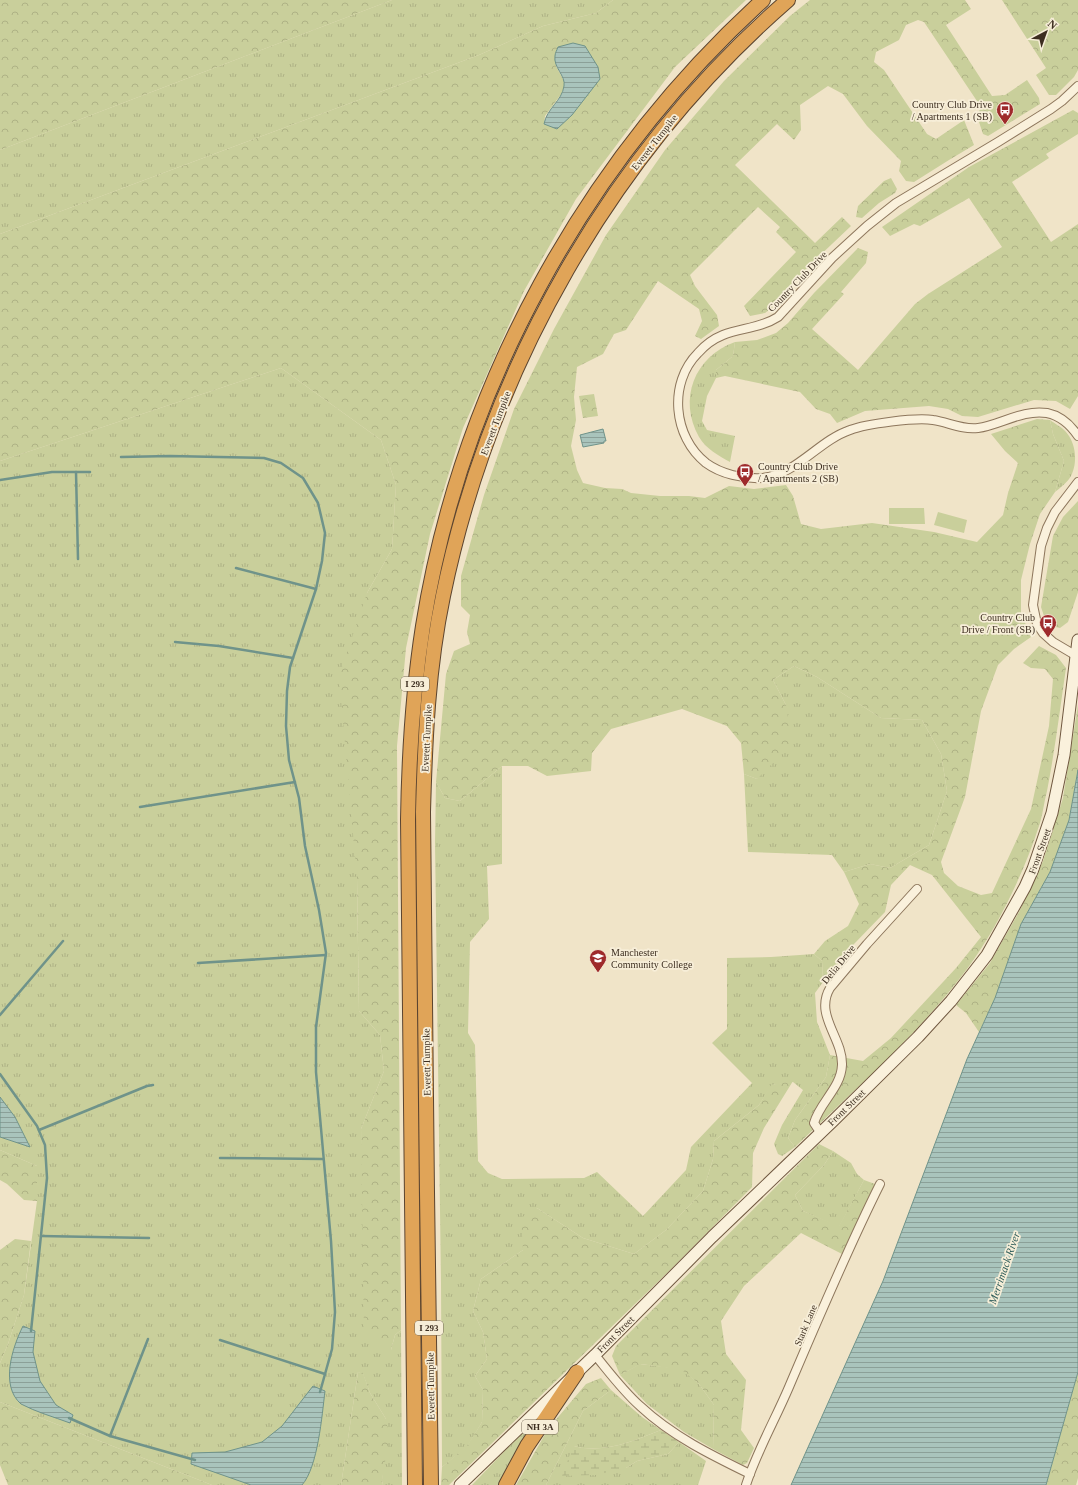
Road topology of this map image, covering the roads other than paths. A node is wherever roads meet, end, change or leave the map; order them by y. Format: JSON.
{"nodes":[{"id":1,"x":763,"y":0,"type":"edge"},
{"id":2,"x":788,"y":0,"type":"edge"},
{"id":3,"x":1078,"y":86,"type":"edge"},
{"id":4,"x":1078,"y":436,"type":"edge"},
{"id":5,"x":1078,"y":482,"type":"edge"},
{"id":6,"x":1078,"y":640,"type":"edge"},
{"id":7,"x":1076,"y":655,"type":"junction"},
{"id":8,"x":918,"y":890,"type":"dead end"},
{"id":9,"x":820,"y":1132,"type":"junction"},
{"id":10,"x":880,"y":1184,"type":"dead end"},
{"id":11,"x":595,"y":1355,"type":"junction"},
{"id":12,"x":577,"y":1372,"type":"junction"},
{"id":13,"x":750,"y":1474,"type":"junction"},
{"id":14,"x":415,"y":1485,"type":"edge"},
{"id":15,"x":432,"y":1485,"type":"edge"},
{"id":16,"x":460,"y":1485,"type":"edge"},
{"id":17,"x":506,"y":1485,"type":"edge"},
{"id":18,"x":746,"y":1485,"type":"edge"}],
"edges":[{"from":1,"to":14,"type":"highway","name":"Everett Turnpike","number":"I 293"},
{"from":2,"to":15,"type":"highway","name":"Everett Turnpike","number":"I 293"},
{"from":3,"to":4,"type":"street","name":"Country Club Drive"},
{"from":5,"to":7,"type":"street"},
{"from":6,"to":7,"type":"main road","name":"Front Street","number":"NH 3A"},
{"from":7,"to":9,"type":"main road","name":"Front Street","number":"NH 3A"},
{"from":8,"to":9,"type":"street","name":"Delia Drive"},
{"from":9,"to":11,"type":"main road","name":"Front Street","number":"NH 3A"},
{"from":10,"to":13,"type":"street","name":"Stark Lane"},
{"from":11,"to":12,"type":"main road","name":"Front Street","number":"NH 3A"},
{"from":11,"to":13,"type":"street"},
{"from":12,"to":16,"type":"main road","name":"Front Street","number":"NH 3A"},
{"from":12,"to":17,"type":"highway","number":"NH 3A"},
{"from":13,"to":18,"type":"street","name":"Stark Lane"}]}
